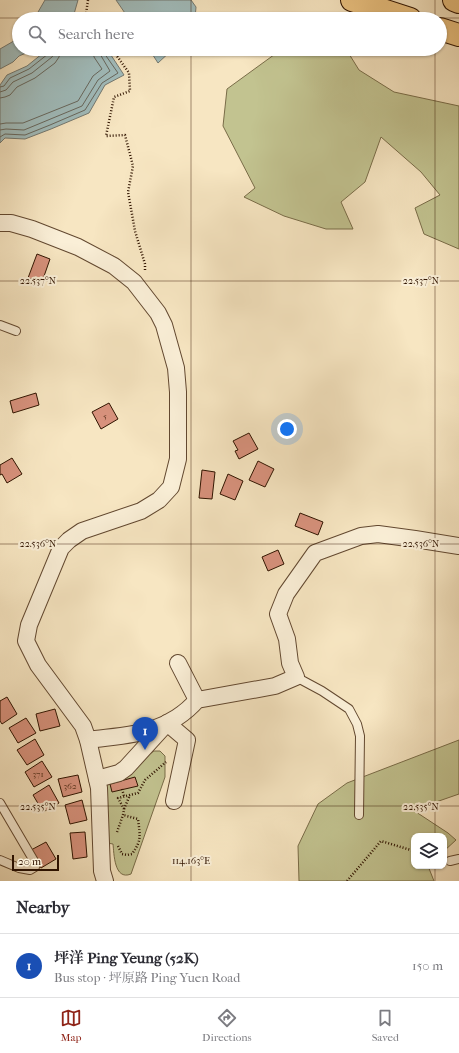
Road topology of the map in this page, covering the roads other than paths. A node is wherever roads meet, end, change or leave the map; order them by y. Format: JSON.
{"nodes":[{"id":1,"x":352,"y":0,"type":"edge"},
{"id":2,"x":454,"y":0,"type":"edge"},
{"id":3,"x":459,"y":2,"type":"edge"},
{"id":4,"x":389,"y":12,"type":"edge"},
{"id":5,"x":447,"y":31,"type":"edge"},
{"id":6,"x":459,"y":35,"type":"edge"},
{"id":7,"x":0,"y":223,"type":"edge"},
{"id":8,"x":0,"y":325,"type":"edge"},
{"id":9,"x":16,"y":331,"type":"dead end"},
{"id":10,"x":459,"y":546,"type":"edge"},
{"id":11,"x":178,"y":663,"type":"dead end"},
{"id":12,"x":296,"y":677,"type":"junction"},
{"id":13,"x":197,"y":700,"type":"junction"},
{"id":14,"x":167,"y":723,"type":"junction"},
{"id":15,"x":88,"y":740,"type":"junction"},
{"id":16,"x":97,"y":779,"type":"junction"},
{"id":17,"x":174,"y":801,"type":"dead end"},
{"id":18,"x":0,"y":803,"type":"edge"},
{"id":19,"x":359,"y":815,"type":"dead end"},
{"id":20,"x":459,"y":859,"type":"edge"},
{"id":21,"x":0,"y":860,"type":"edge"},
{"id":22,"x":450,"y":861,"type":"dead end"},
{"id":23,"x":105,"y":881,"type":"edge"}],
"edges":[{"from":1,"to":4,"type":"highway"},
{"from":2,"to":3,"type":"highway"},
{"from":5,"to":6,"type":"highway"},
{"from":7,"to":15,"type":"street"},
{"from":8,"to":9,"type":"lane"},
{"from":10,"to":12,"type":"street"},
{"from":11,"to":13,"type":"street"},
{"from":12,"to":13,"type":"street"},
{"from":12,"to":19,"type":"lane"},
{"from":13,"to":14,"type":"street"},
{"from":14,"to":15,"type":"street"},
{"from":14,"to":16,"type":"street"},
{"from":14,"to":17,"type":"street"},
{"from":15,"to":16,"type":"street"},
{"from":16,"to":23,"type":"street"},
{"from":18,"to":21,"type":"lane"},
{"from":20,"to":22,"type":"lane"}]}
